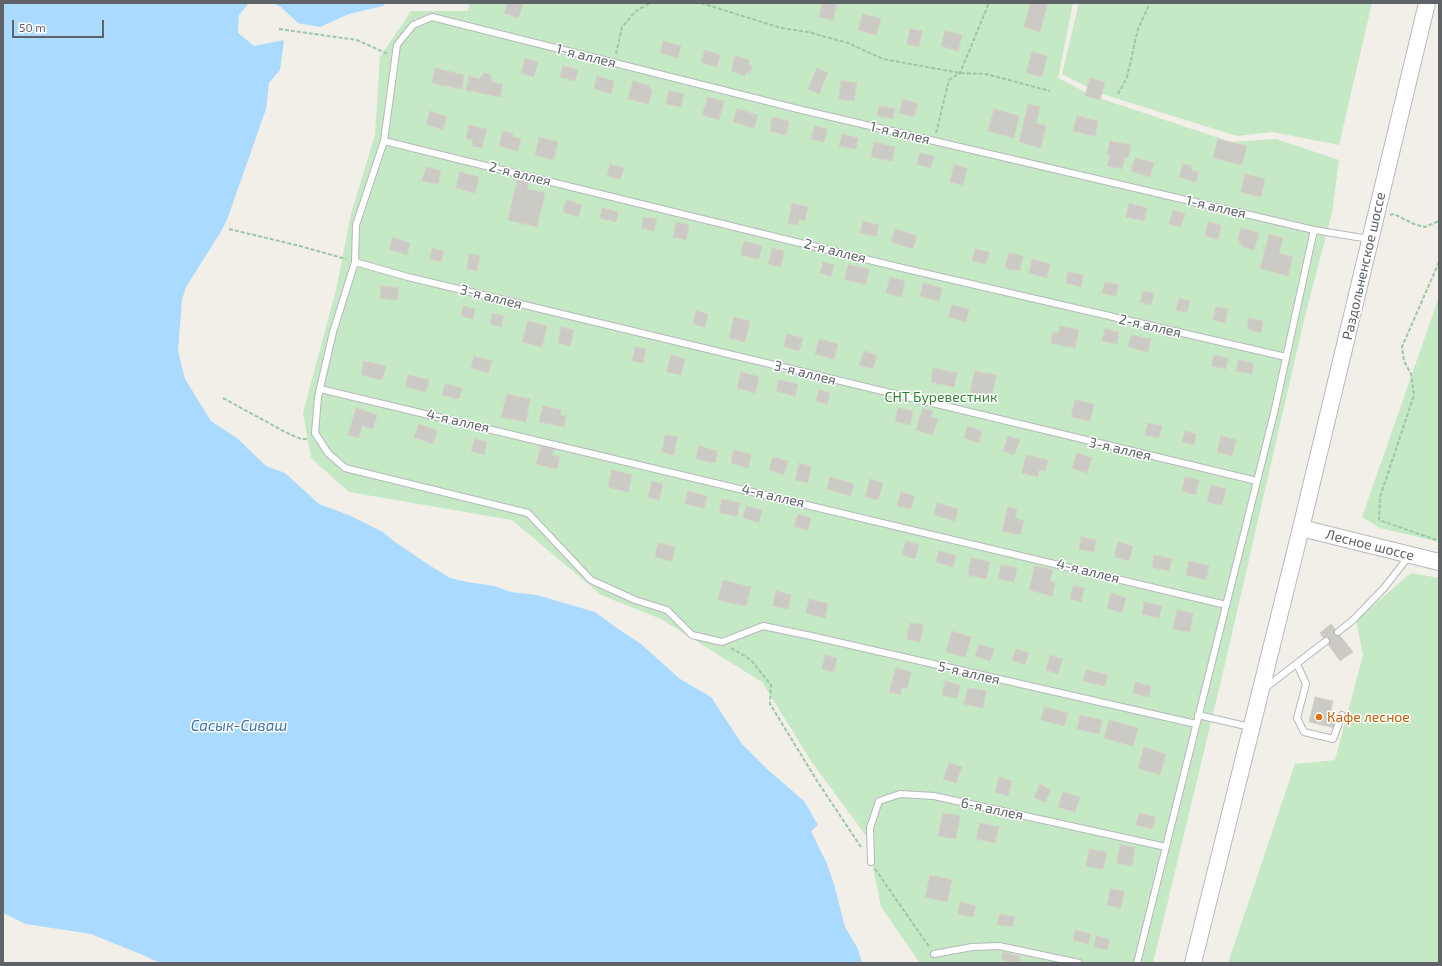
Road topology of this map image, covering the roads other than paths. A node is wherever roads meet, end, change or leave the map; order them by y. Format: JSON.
{"nodes":[{"id":1,"x":1427,"y":3,"type":"edge"},
{"id":2,"x":384,"y":141,"type":"junction"},
{"id":3,"x":1314,"y":230,"type":"junction"},
{"id":4,"x":1371,"y":239,"type":"junction"},
{"id":5,"x":355,"y":262,"type":"junction"},
{"id":6,"x":1286,"y":357,"type":"junction"},
{"id":7,"x":320,"y":389,"type":"junction"},
{"id":8,"x":1257,"y":481,"type":"junction"},
{"id":9,"x":1301,"y":528,"type":"junction"},
{"id":10,"x":1410,"y":555,"type":"junction"},
{"id":11,"x":1439,"y":562,"type":"edge"},
{"id":12,"x":1226,"y":605,"type":"junction"},
{"id":13,"x":1338,"y":632,"type":"dead end"},
{"id":14,"x":1326,"y":641,"type":"dead end"},
{"id":15,"x":1297,"y":664,"type":"junction"},
{"id":16,"x":1261,"y":691,"type":"junction"},
{"id":17,"x":1198,"y":715,"type":"junction"},
{"id":18,"x":1342,"y":715,"type":"dead end"},
{"id":19,"x":1196,"y":724,"type":"junction"},
{"id":20,"x":1252,"y":727,"type":"junction"},
{"id":21,"x":1166,"y":847,"type":"junction"},
{"id":22,"x":871,"y":862,"type":"road end"},
{"id":23,"x":934,"y":954,"type":"road end"},
{"id":24,"x":1079,"y":963,"type":"edge"},
{"id":25,"x":1137,"y":963,"type":"edge"},
{"id":26,"x":1193,"y":963,"type":"edge"}],
"edges":[{"from":1,"to":4,"type":"main road","name":"Раздольненское шоссе"},
{"from":2,"to":3,"type":"lane","name":"1-я аллея"},
{"from":2,"to":5,"type":"lane"},
{"from":2,"to":6,"type":"lane","name":"2-я аллея"},
{"from":3,"to":4,"type":"lane","name":"1-я аллея"},
{"from":3,"to":6,"type":"lane"},
{"from":4,"to":9,"type":"main road","name":"Раздольненское шоссе"},
{"from":5,"to":7,"type":"lane"},
{"from":5,"to":8,"type":"lane","name":"3-я аллея"},
{"from":6,"to":8,"type":"lane"},
{"from":7,"to":12,"type":"lane","name":"4-я аллея"},
{"from":7,"to":19,"type":"lane","name":"5-я аллея"},
{"from":8,"to":12,"type":"lane"},
{"from":9,"to":10,"type":"main road","name":"Лесное шоссе"},
{"from":9,"to":16,"type":"main road","name":"Раздольненское шоссе"},
{"from":10,"to":11,"type":"main road","name":"Лесное шоссе"},
{"from":10,"to":13,"type":"lane"},
{"from":12,"to":17,"type":"lane"},
{"from":14,"to":15,"type":"lane"},
{"from":15,"to":16,"type":"lane"},
{"from":15,"to":18,"type":"lane"},
{"from":16,"to":20,"type":"main road","name":"Раздольненское шоссе"},
{"from":17,"to":19,"type":"lane"},
{"from":17,"to":20,"type":"lane"},
{"from":19,"to":21,"type":"lane"},
{"from":20,"to":26,"type":"main road","name":"Раздольненское шоссе"},
{"from":21,"to":22,"type":"lane","name":"6-я аллея"},
{"from":21,"to":25,"type":"lane"},
{"from":23,"to":24,"type":"lane"}]}
